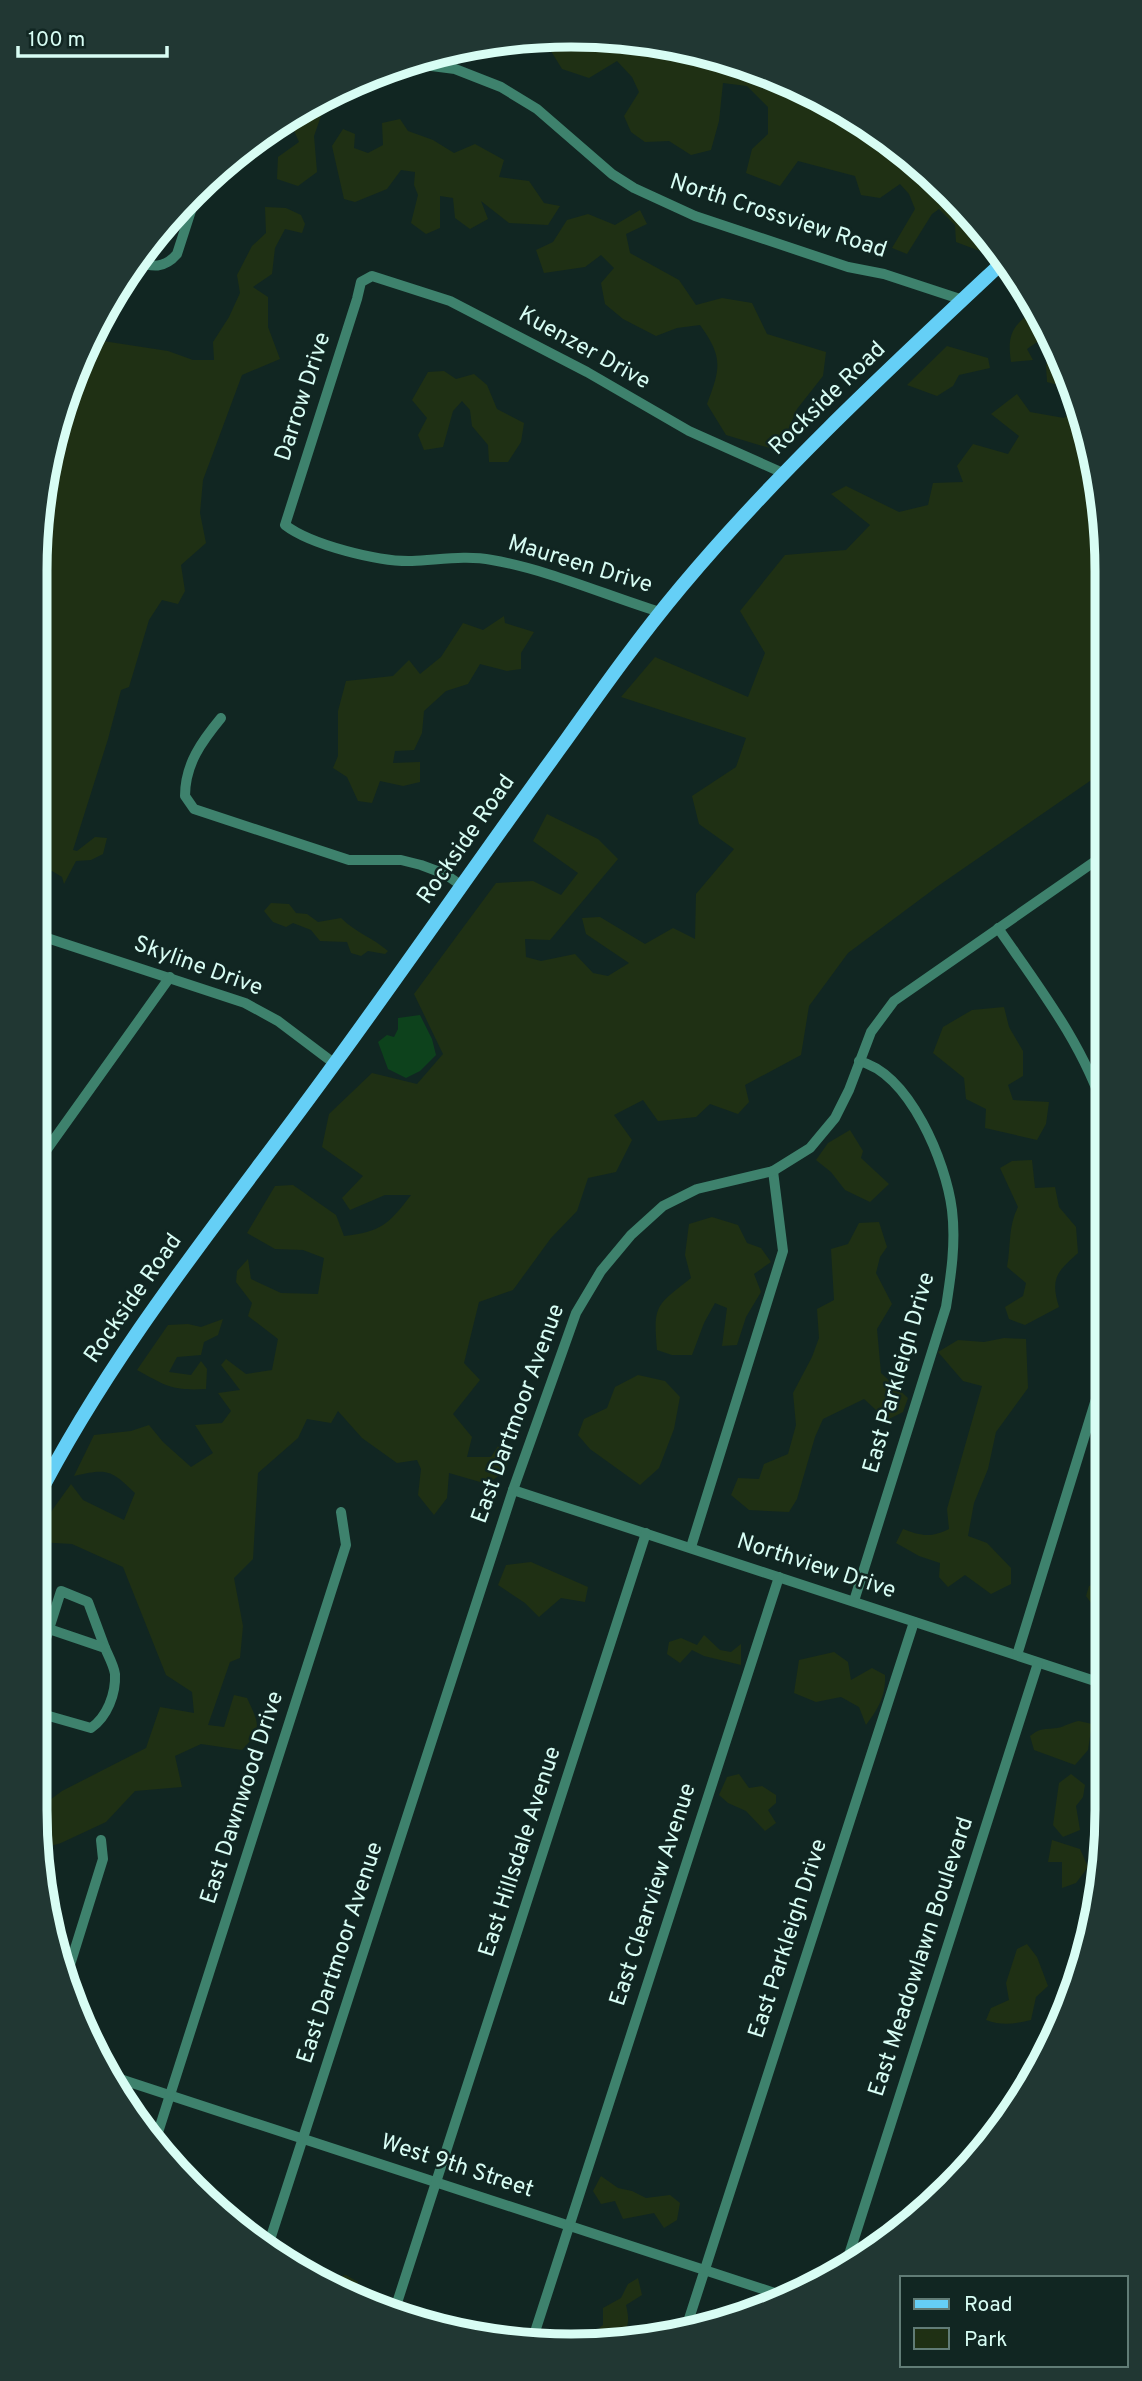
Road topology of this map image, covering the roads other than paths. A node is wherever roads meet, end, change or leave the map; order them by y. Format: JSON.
{"nodes":[{"id":1,"x":432,"y":66,"type":"edge"},
{"id":2,"x":191,"y":212,"type":"edge"},
{"id":3,"x":146,"y":265,"type":"edge"},
{"id":4,"x":997,"y":267,"type":"edge"},
{"id":5,"x":361,"y":282,"type":"joint"},
{"id":6,"x":963,"y":300,"type":"junction"},
{"id":7,"x":783,"y":473,"type":"junction"},
{"id":8,"x":285,"y":525,"type":"joint"},
{"id":9,"x":660,"y":612,"type":"junction"},
{"id":10,"x":221,"y":718,"type":"dead end"},
{"id":11,"x":1095,"y":861,"type":"edge"},
{"id":12,"x":462,"y":886,"type":"junction"},
{"id":13,"x":998,"y":928,"type":"junction"},
{"id":14,"x":47,"y":937,"type":"edge"},
{"id":15,"x":170,"y":977,"type":"junction"},
{"id":16,"x":859,"y":1061,"type":"junction"},
{"id":17,"x":335,"y":1064,"type":"junction"},
{"id":18,"x":1095,"y":1085,"type":"edge"},
{"id":19,"x":47,"y":1149,"type":"edge"},
{"id":20,"x":773,"y":1171,"type":"junction"},
{"id":21,"x":1095,"y":1402,"type":"edge"},
{"id":22,"x":47,"y":1479,"type":"edge"},
{"id":23,"x":513,"y":1490,"type":"junction"},
{"id":24,"x":341,"y":1512,"type":"dead end"},
{"id":25,"x":646,"y":1533,"type":"junction"},
{"id":26,"x":691,"y":1547,"type":"junction"},
{"id":27,"x":779,"y":1577,"type":"junction"},
{"id":28,"x":854,"y":1601,"type":"junction"},
{"id":29,"x":914,"y":1622,"type":"junction"},
{"id":30,"x":49,"y":1629,"type":"junction"},
{"id":31,"x":47,"y":1635,"type":"edge"},
{"id":32,"x":105,"y":1647,"type":"junction"},
{"id":33,"x":1017,"y":1656,"type":"junction"},
{"id":34,"x":1038,"y":1663,"type":"junction"},
{"id":35,"x":1095,"y":1681,"type":"edge"},
{"id":36,"x":47,"y":1715,"type":"edge"},
{"id":37,"x":101,"y":1840,"type":"dead end"},
{"id":38,"x":70,"y":1963,"type":"edge"},
{"id":39,"x":122,"y":2080,"type":"edge"},
{"id":40,"x":169,"y":2095,"type":"junction"},
{"id":41,"x":157,"y":2132,"type":"edge"},
{"id":42,"x":303,"y":2139,"type":"junction"},
{"id":43,"x":436,"y":2183,"type":"junction"},
{"id":44,"x":570,"y":2225,"type":"junction"},
{"id":45,"x":271,"y":2239,"type":"edge"},
{"id":46,"x":849,"y":2253,"type":"edge"},
{"id":47,"x":705,"y":2270,"type":"junction"},
{"id":48,"x":774,"y":2293,"type":"edge"},
{"id":49,"x":398,"y":2304,"type":"edge"},
{"id":50,"x":689,"y":2320,"type":"edge"},
{"id":51,"x":535,"y":2333,"type":"edge"}],
"edges":[{"from":1,"to":6,"type":"street","name":"North Crossview Road"},
{"from":2,"to":3,"type":"street"},
{"from":4,"to":6,"type":"main road","name":"Rockside Road"},
{"from":5,"to":7,"type":"street","name":"Kuenzer Drive"},
{"from":5,"to":8,"type":"street","name":"Darrow Drive"},
{"from":6,"to":7,"type":"main road","name":"Rockside Road"},
{"from":7,"to":9,"type":"main road","name":"Rockside Road"},
{"from":8,"to":9,"type":"street","name":"Maureen Drive"},
{"from":9,"to":12,"type":"main road","name":"Rockside Road"},
{"from":10,"to":12,"type":"street"},
{"from":11,"to":13,"type":"street","name":"East Dartmoor Avenue"},
{"from":12,"to":17,"type":"main road","name":"Rockside Road"},
{"from":13,"to":16,"type":"street","name":"East Dartmoor Avenue"},
{"from":13,"to":18,"type":"street"},
{"from":14,"to":15,"type":"street","name":"Skyline Drive"},
{"from":15,"to":17,"type":"street","name":"Skyline Drive"},
{"from":15,"to":19,"type":"street"},
{"from":16,"to":20,"type":"street","name":"East Dartmoor Avenue"},
{"from":16,"to":28,"type":"street","name":"East Parkleigh Drive"},
{"from":17,"to":22,"type":"main road","name":"Rockside Road"},
{"from":20,"to":23,"type":"street","name":"East Dartmoor Avenue"},
{"from":20,"to":26,"type":"street"},
{"from":21,"to":33,"type":"street"},
{"from":23,"to":25,"type":"street","name":"Northview Drive"},
{"from":23,"to":42,"type":"street","name":"East Dartmoor Avenue"},
{"from":24,"to":40,"type":"street","name":"East Dawnwood Drive"},
{"from":25,"to":26,"type":"street","name":"Northview Drive"},
{"from":25,"to":43,"type":"street","name":"East Hillsdale Avenue"},
{"from":26,"to":27,"type":"street","name":"Northview Drive"},
{"from":27,"to":28,"type":"street","name":"Northview Drive"},
{"from":27,"to":44,"type":"street","name":"East Clearview Avenue"},
{"from":28,"to":29,"type":"street","name":"Northview Drive"},
{"from":29,"to":33,"type":"street","name":"Northview Drive"},
{"from":29,"to":47,"type":"street","name":"East Parkleigh Drive"},
{"from":30,"to":31,"type":"street"},
{"from":30,"to":32,"type":"street"},
{"from":30,"to":32,"type":"street"},
{"from":32,"to":36,"type":"street"},
{"from":33,"to":34,"type":"street","name":"Northview Drive"},
{"from":34,"to":35,"type":"street","name":"Northview Drive"},
{"from":34,"to":46,"type":"street","name":"East Meadowlawn Boulevard"},
{"from":37,"to":38,"type":"street"},
{"from":39,"to":40,"type":"street","name":"West 9th Street"},
{"from":40,"to":41,"type":"street","name":"East Dawnwood Drive"},
{"from":40,"to":42,"type":"street","name":"West 9th Street"},
{"from":42,"to":43,"type":"street","name":"West 9th Street"},
{"from":42,"to":45,"type":"street","name":"East Dartmoor Avenue"},
{"from":43,"to":44,"type":"street","name":"West 9th Street"},
{"from":43,"to":49,"type":"street","name":"East Hillsdale Avenue"},
{"from":44,"to":47,"type":"street","name":"West 9th Street"},
{"from":44,"to":51,"type":"street","name":"East Clearview Avenue"},
{"from":47,"to":48,"type":"street","name":"West 9th Street"},
{"from":47,"to":50,"type":"street","name":"East Parkleigh Drive"}]}
